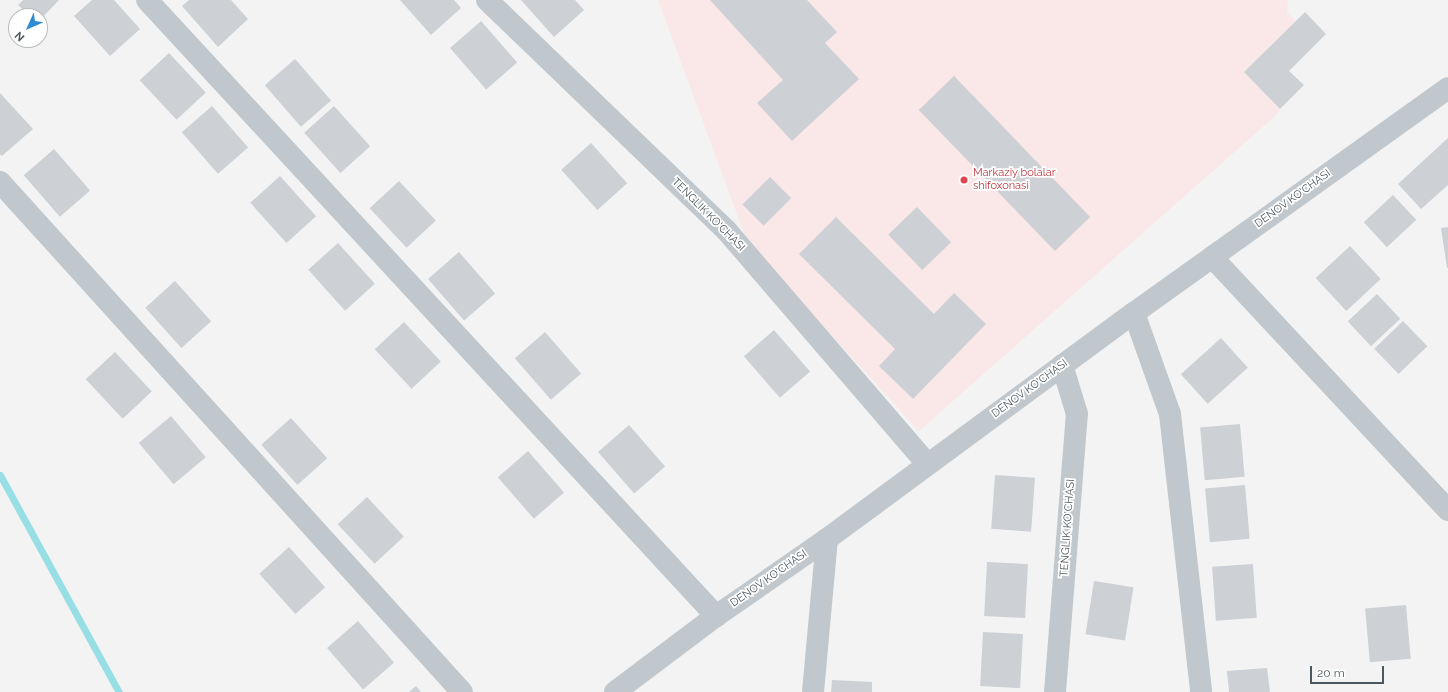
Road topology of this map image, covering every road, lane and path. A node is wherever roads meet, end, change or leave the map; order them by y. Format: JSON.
{"nodes":[{"id":1,"x":147,"y":0,"type":"edge"},
{"id":2,"x":487,"y":0,"type":"edge"},
{"id":3,"x":1448,"y":88,"type":"edge"},
{"id":4,"x":0,"y":182,"type":"edge"},
{"id":5,"x":1212,"y":257,"type":"junction"},
{"id":6,"x":1134,"y":313,"type":"junction"},
{"id":7,"x":1062,"y":365,"type":"junction"},
{"id":8,"x":927,"y":464,"type":"junction"},
{"id":9,"x":1448,"y":510,"type":"edge"},
{"id":10,"x":826,"y":539,"type":"junction"},
{"id":11,"x":716,"y":616,"type":"junction"},
{"id":12,"x":462,"y":692,"type":"edge"},
{"id":13,"x":615,"y":692,"type":"edge"},
{"id":14,"x":813,"y":692,"type":"edge"},
{"id":15,"x":1056,"y":692,"type":"edge"},
{"id":16,"x":1201,"y":692,"type":"edge"}],
"edges":[{"from":1,"to":11,"type":"street"},
{"from":2,"to":8,"type":"street","name":"TENGLIK KO'CHASI"},
{"from":3,"to":5,"type":"street","name":"DENOV KO'CHASI"},
{"from":4,"to":12,"type":"street"},
{"from":5,"to":6,"type":"street","name":"DENOV KO'CHASI"},
{"from":5,"to":9,"type":"street"},
{"from":6,"to":7,"type":"street","name":"DENOV KO'CHASI"},
{"from":6,"to":16,"type":"street"},
{"from":7,"to":8,"type":"street","name":"DENOV KO'CHASI"},
{"from":7,"to":15,"type":"street","name":"TENGLIK KO'CHASI"},
{"from":8,"to":10,"type":"street","name":"DENOV KO'CHASI"},
{"from":10,"to":11,"type":"street","name":"DENOV KO'CHASI"},
{"from":10,"to":14,"type":"street"},
{"from":11,"to":13,"type":"street","name":"DENOV KO'CHASI"}]}
